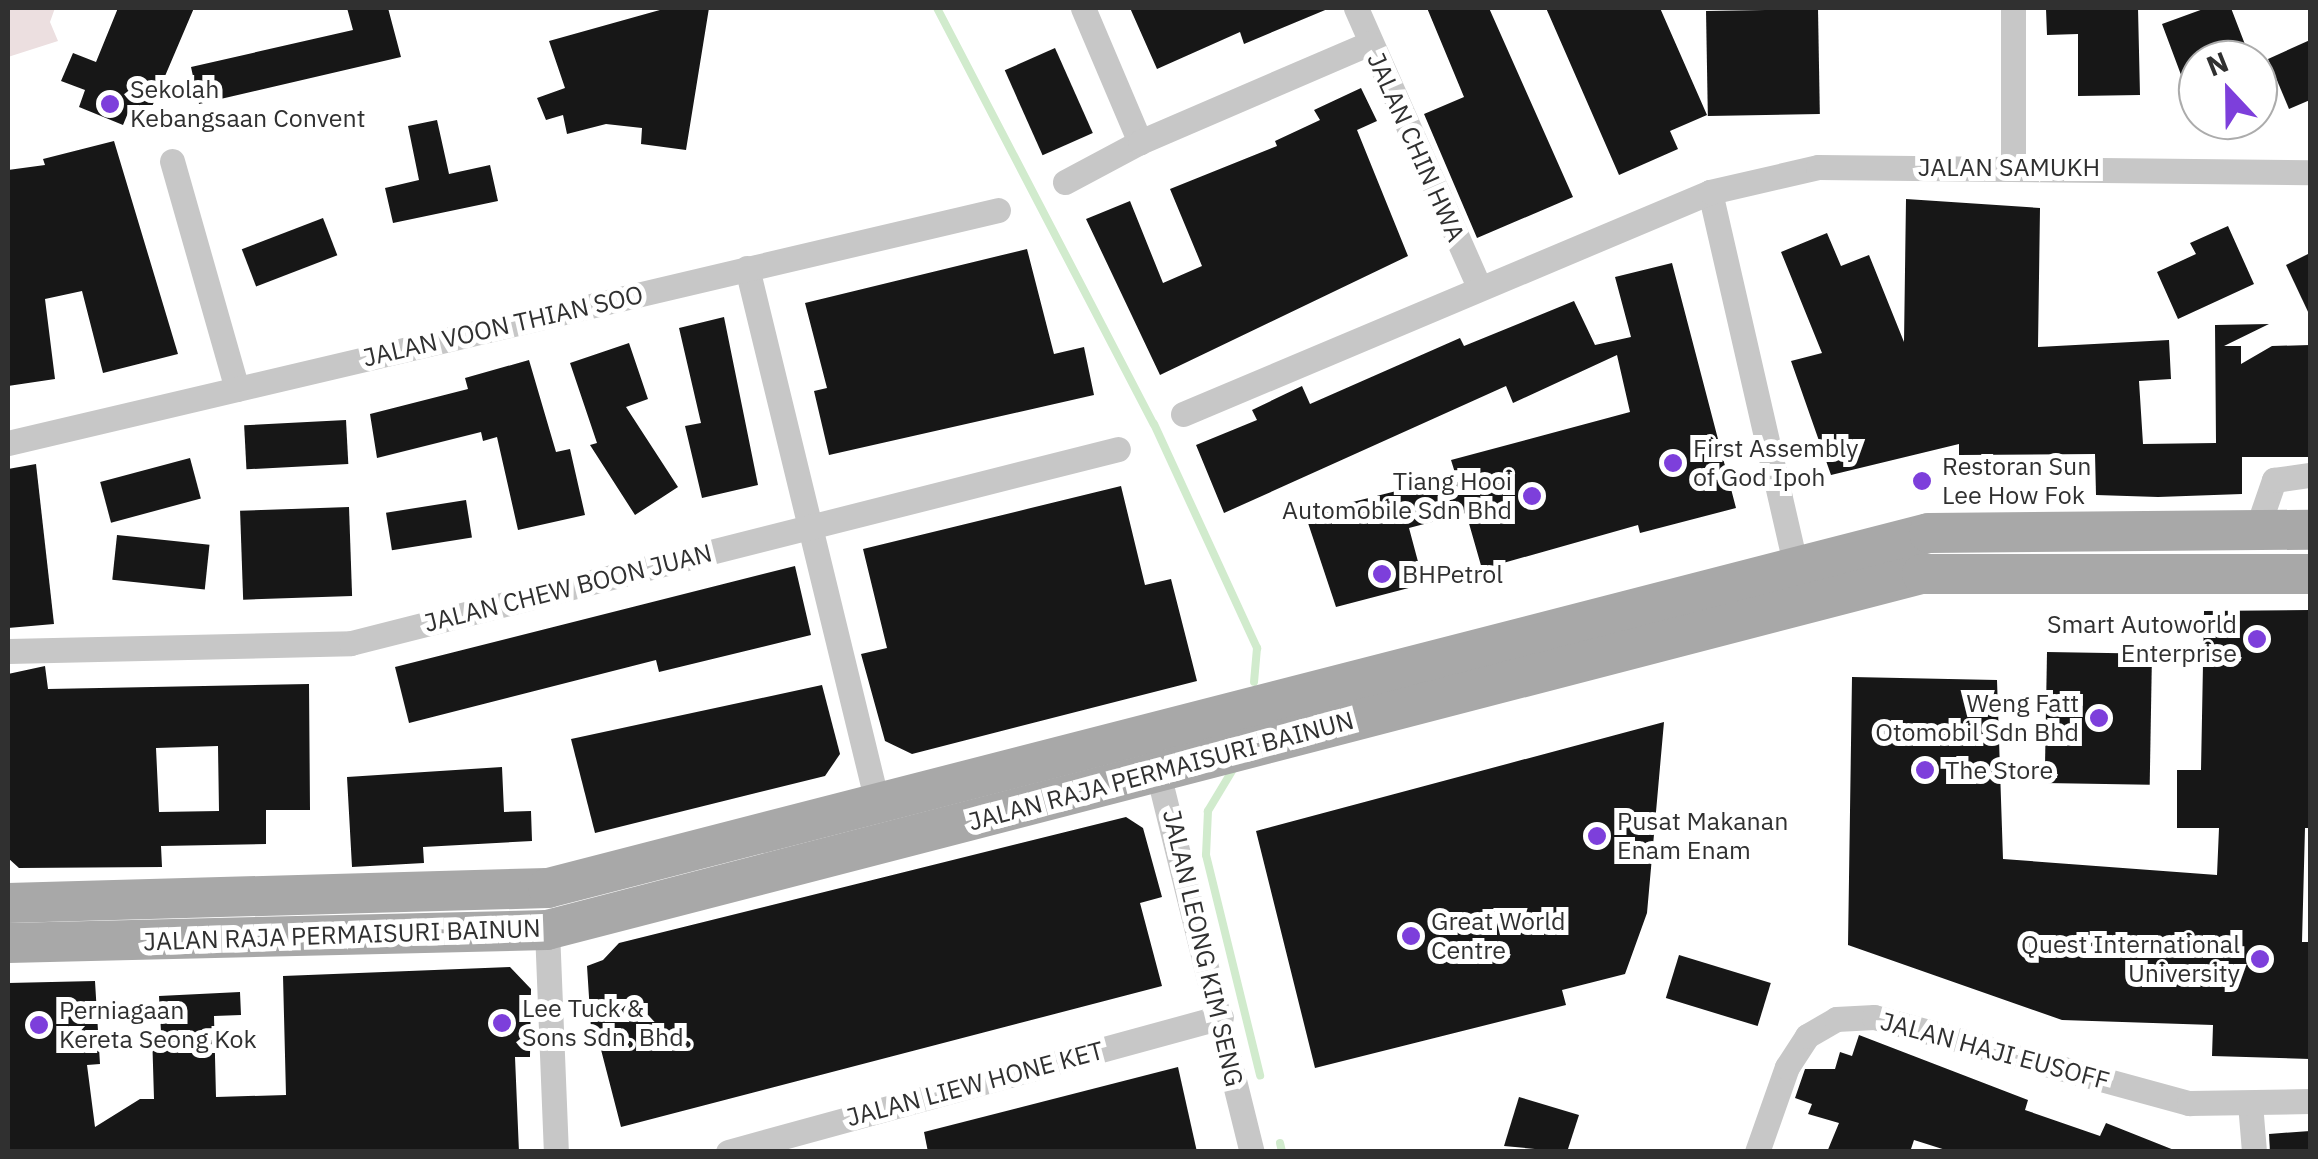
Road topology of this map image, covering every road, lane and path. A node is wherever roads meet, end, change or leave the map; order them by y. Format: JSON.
{"nodes":[{"id":1,"x":1083,"y":8,"type":"edge"},
{"id":2,"x":1356,"y":8,"type":"edge"},
{"id":3,"x":2013,"y":8,"type":"edge"},
{"id":4,"x":1370,"y":43,"type":"junction"},
{"id":5,"x":1140,"y":142,"type":"junction"},
{"id":6,"x":172,"y":161,"type":"dead end"},
{"id":7,"x":2013,"y":166,"type":"junction"},
{"id":8,"x":2310,"y":172,"type":"edge"},
{"id":9,"x":1065,"y":182,"type":"dead end"},
{"id":10,"x":1710,"y":192,"type":"junction"},
{"id":11,"x":998,"y":210,"type":"dead end"},
{"id":12,"x":747,"y":268,"type":"junction"},
{"id":13,"x":1478,"y":285,"type":"junction"},
{"id":14,"x":237,"y":389,"type":"junction"},
{"id":15,"x":1184,"y":414,"type":"dead end"},
{"id":16,"x":8,"y":443,"type":"edge"},
{"id":17,"x":1118,"y":449,"type":"dead end"},
{"id":18,"x":2310,"y":474,"type":"edge"},
{"id":19,"x":810,"y":524,"type":"junction"},
{"id":20,"x":2264,"y":529,"type":"junction"},
{"id":21,"x":2310,"y":534,"type":"edge"},
{"id":22,"x":1795,"y":562,"type":"junction"},
{"id":23,"x":2310,"y":574,"type":"edge"},
{"id":24,"x":8,"y":651,"type":"edge"},
{"id":25,"x":1085,"y":748,"type":"junction"},
{"id":26,"x":1160,"y":768,"type":"junction"},
{"id":27,"x":877,"y":802,"type":"junction"},
{"id":28,"x":8,"y":902,"type":"edge"},
{"id":29,"x":548,"y":930,"type":"junction"},
{"id":30,"x":8,"y":943,"type":"edge"},
{"id":31,"x":1221,"y":1017,"type":"junction"},
{"id":32,"x":2310,"y":1101,"type":"edge"},
{"id":33,"x":2250,"y":1103,"type":"junction"},
{"id":34,"x":800,"y":1142,"type":"edge"},
{"id":35,"x":556,"y":1152,"type":"edge"},
{"id":36,"x":728,"y":1152,"type":"edge"},
{"id":37,"x":1252,"y":1152,"type":"edge"},
{"id":38,"x":1757,"y":1152,"type":"edge"},
{"id":39,"x":2254,"y":1152,"type":"edge"}],
"edges":[{"from":1,"to":5,"type":"street"},
{"from":2,"to":4,"type":"street","name":"JALAN CHIN HWA"},
{"from":3,"to":7,"type":"street"},
{"from":4,"to":5,"type":"street"},
{"from":4,"to":13,"type":"street","name":"JALAN CHIN HWA"},
{"from":5,"to":9,"type":"street"},
{"from":6,"to":14,"type":"street"},
{"from":7,"to":8,"type":"street","name":"JALAN SAMUKH"},
{"from":7,"to":10,"type":"street","name":"JALAN SAMUKH"},
{"from":10,"to":13,"type":"street","name":"JALAN SAMUKH"},
{"from":10,"to":22,"type":"street"},
{"from":11,"to":12,"type":"street","name":"JALAN VOON THIAN SOO"},
{"from":12,"to":14,"type":"street","name":"JALAN VOON THIAN SOO"},
{"from":12,"to":19,"type":"street"},
{"from":13,"to":15,"type":"street","name":"JALAN SAMUKH"},
{"from":14,"to":16,"type":"street","name":"JALAN VOON THIAN SOO"},
{"from":17,"to":19,"type":"street","name":"JALAN CHEW BOON JUAN"},
{"from":18,"to":20,"type":"street"},
{"from":19,"to":24,"type":"street","name":"JALAN CHEW BOON JUAN"},
{"from":19,"to":27,"type":"street"},
{"from":20,"to":21,"type":"main road","name":"JALAN RAJA PERMAISURI BAINUN"},
{"from":20,"to":22,"type":"main road","name":"JALAN RAJA PERMAISURI BAINUN"},
{"from":22,"to":25,"type":"main road","name":"JALAN RAJA PERMAISURI BAINUN"},
{"from":23,"to":26,"type":"main road","name":"JALAN RAJA PERMAISURI BAINUN"},
{"from":25,"to":26,"type":"street"},
{"from":25,"to":27,"type":"main road","name":"JALAN RAJA PERMAISURI BAINUN"},
{"from":26,"to":29,"type":"main road","name":"JALAN RAJA PERMAISURI BAINUN"},
{"from":26,"to":31,"type":"street","name":"JALAN LEONG KIM SENG"},
{"from":27,"to":28,"type":"main road","name":"JALAN RAJA PERMAISURI BAINUN"},
{"from":29,"to":30,"type":"main road","name":"JALAN RAJA PERMAISURI BAINUN"},
{"from":29,"to":35,"type":"street"},
{"from":31,"to":34,"type":"street","name":"JALAN LIEW HONE KET"},
{"from":31,"to":37,"type":"street","name":"JALAN LEONG KIM SENG"},
{"from":32,"to":33,"type":"street","name":"JALAN HAJI EUSOFF"},
{"from":33,"to":38,"type":"street","name":"JALAN HAJI EUSOFF"},
{"from":33,"to":39,"type":"street"},
{"from":34,"to":36,"type":"street","name":"JALAN LIEW HONE KET"}]}
